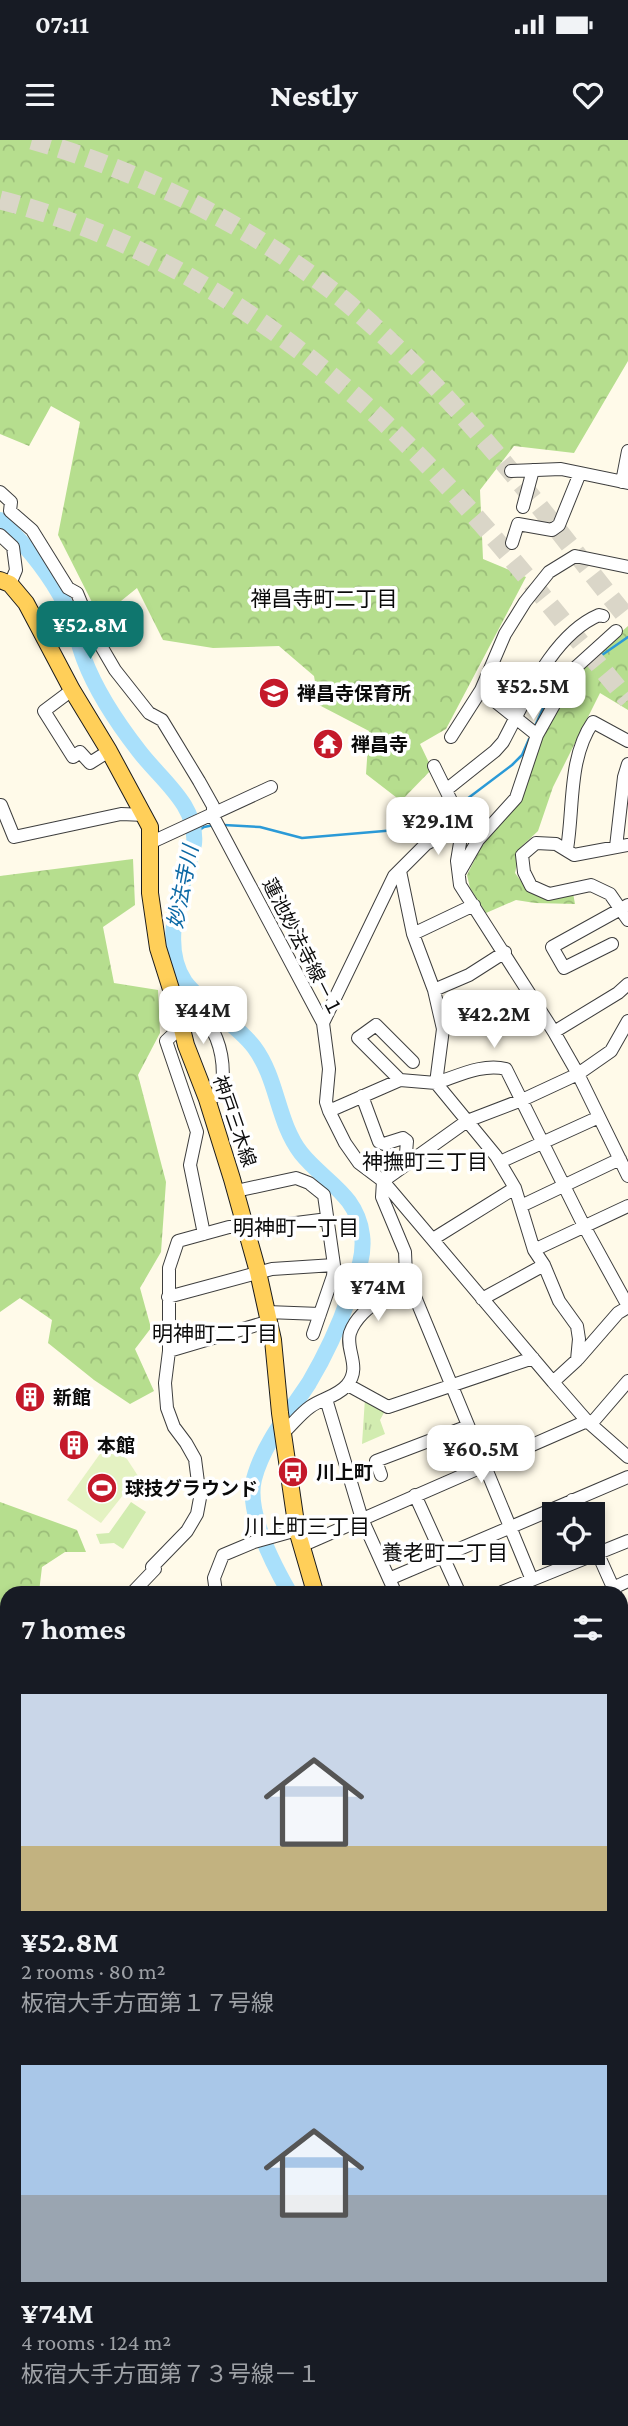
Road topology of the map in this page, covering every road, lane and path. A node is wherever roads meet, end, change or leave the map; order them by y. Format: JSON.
{"nodes":[{"id":1,"x":628,"y":451,"type":"edge"},
{"id":2,"x":533,"y":470,"type":"junction"},
{"id":3,"x":511,"y":471,"type":"dead end"},
{"id":4,"x":580,"y":473,"type":"junction"},
{"id":5,"x":625,"y":482,"type":"edge"},
{"id":6,"x":0,"y":492,"type":"edge"},
{"id":7,"x":523,"y":507,"type":"dead end"},
{"id":8,"x":0,"y":535,"type":"edge"},
{"id":9,"x":512,"y":543,"type":"dead end"},
{"id":10,"x":628,"y":567,"type":"edge"},
{"id":11,"x":5,"y":582,"type":"edge"},
{"id":12,"x":603,"y":616,"type":"dead end"},
{"id":13,"x":616,"y":631,"type":"dead end"},
{"id":14,"x":72,"y":690,"type":"junction"},
{"id":15,"x":481,"y":690,"type":"junction"},
{"id":16,"x":516,"y":718,"type":"junction"},
{"id":17,"x":537,"y":735,"type":"junction"},
{"id":18,"x":452,"y":737,"type":"dead end"},
{"id":19,"x":628,"y":741,"type":"edge"},
{"id":20,"x":109,"y":751,"type":"junction"},
{"id":21,"x":628,"y":764,"type":"edge"},
{"id":22,"x":434,"y":766,"type":"dead end"},
{"id":23,"x":271,"y":787,"type":"dead end"},
{"id":24,"x":1,"y":805,"type":"edge"},
{"id":25,"x":455,"y":807,"type":"junction"},
{"id":26,"x":145,"y":815,"type":"junction"},
{"id":27,"x":216,"y":822,"type":"junction"},
{"id":28,"x":152,"y":842,"type":"junction"},
{"id":29,"x":622,"y":846,"type":"edge"},
{"id":30,"x":567,"y":849,"type":"junction"},
{"id":31,"x":400,"y":871,"type":"junction"},
{"id":32,"x":459,"y":873,"type":"junction"},
{"id":33,"x":474,"y":905,"type":"junction"},
{"id":34,"x":626,"y":912,"type":"edge"},
{"id":35,"x":413,"y":934,"type":"junction"},
{"id":36,"x":612,"y":944,"type":"dead end"},
{"id":37,"x":505,"y":952,"type":"junction"},
{"id":38,"x":628,"y":984,"type":"edge"},
{"id":39,"x":434,"y":990,"type":"junction"},
{"id":40,"x":176,"y":1005,"type":"junction"},
{"id":41,"x":628,"y":1021,"type":"edge"},
{"id":42,"x":323,"y":1023,"type":"junction"},
{"id":43,"x":181,"y":1027,"type":"junction"},
{"id":44,"x":554,"y":1032,"type":"junction"},
{"id":45,"x":413,"y":1062,"type":"dead end"},
{"id":46,"x":578,"y":1074,"type":"junction"},
{"id":47,"x":400,"y":1080,"type":"junction"},
{"id":48,"x":436,"y":1083,"type":"junction"},
{"id":49,"x":362,"y":1096,"type":"junction"},
{"id":50,"x":207,"y":1099,"type":"junction"},
{"id":51,"x":522,"y":1100,"type":"junction"},
{"id":52,"x":328,"y":1111,"type":"junction"},
{"id":53,"x":599,"y":1117,"type":"junction"},
{"id":54,"x":467,"y":1121,"type":"junction"},
{"id":55,"x":543,"y":1143,"type":"junction"},
{"id":56,"x":620,"y":1159,"type":"junction"},
{"id":57,"x":500,"y":1162,"type":"junction"},
{"id":58,"x":405,"y":1165,"type":"junction"},
{"id":59,"x":628,"y":1175,"type":"edge"},
{"id":60,"x":383,"y":1181,"type":"junction"},
{"id":61,"x":564,"y":1185,"type":"junction"},
{"id":62,"x":515,"y":1188,"type":"junction"},
{"id":63,"x":236,"y":1191,"type":"junction"},
{"id":64,"x":521,"y":1206,"type":"junction"},
{"id":65,"x":628,"y":1206,"type":"edge"},
{"id":66,"x":328,"y":1219,"type":"junction"},
{"id":67,"x":584,"y":1226,"type":"junction"},
{"id":68,"x":246,"y":1227,"type":"junction"},
{"id":69,"x":204,"y":1234,"type":"junction"},
{"id":70,"x":433,"y":1239,"type":"junction"},
{"id":71,"x":534,"y":1250,"type":"junction"},
{"id":72,"x":334,"y":1265,"type":"junction"},
{"id":73,"x":544,"y":1265,"type":"junction"},
{"id":74,"x":258,"y":1272,"type":"junction"},
{"id":75,"x":406,"y":1275,"type":"junction"},
{"id":76,"x":168,"y":1297,"type":"junction"},
{"id":77,"x":482,"y":1300,"type":"junction"},
{"id":78,"x":628,"y":1307,"type":"edge"},
{"id":79,"x":320,"y":1314,"type":"junction"},
{"id":80,"x":268,"y":1316,"type":"junction"},
{"id":81,"x":313,"y":1334,"type":"dead end"},
{"id":82,"x":169,"y":1351,"type":"junction"},
{"id":83,"x":533,"y":1358,"type":"junction"},
{"id":84,"x":577,"y":1360,"type":"junction"},
{"id":85,"x":628,"y":1381,"type":"edge"},
{"id":86,"x":554,"y":1382,"type":"junction"},
{"id":87,"x":348,"y":1385,"type":"junction"},
{"id":88,"x":452,"y":1386,"type":"junction"},
{"id":89,"x":623,"y":1396,"type":"edge"},
{"id":90,"x":326,"y":1399,"type":"junction"},
{"id":91,"x":589,"y":1423,"type":"junction"},
{"id":92,"x":468,"y":1426,"type":"junction"},
{"id":93,"x":282,"y":1432,"type":"junction"},
{"id":94,"x":628,"y":1457,"type":"edge"},
{"id":95,"x":485,"y":1465,"type":"junction"},
{"id":96,"x":381,"y":1475,"type":"dead end"},
{"id":97,"x":628,"y":1477,"type":"edge"},
{"id":98,"x":415,"y":1495,"type":"junction"},
{"id":99,"x":572,"y":1500,"type":"joint"},
{"id":100,"x":362,"y":1519,"type":"junction"},
{"id":101,"x":510,"y":1526,"type":"junction"},
{"id":102,"x":297,"y":1530,"type":"junction"},
{"id":103,"x":628,"y":1541,"type":"edge"},
{"id":104,"x":301,"y":1546,"type":"junction"},
{"id":105,"x":605,"y":1550,"type":"edge"},
{"id":106,"x":443,"y":1556,"type":"junction"},
{"id":107,"x":568,"y":1565,"type":"edge"},
{"id":108,"x":600,"y":1565,"type":"edge"},
{"id":109,"x":388,"y":1578,"type":"junction"},
{"id":110,"x":532,"y":1580,"type":"junction"},
{"id":111,"x":140,"y":1586,"type":"edge"},
{"id":112,"x":215,"y":1586,"type":"edge"},
{"id":113,"x":313,"y":1586,"type":"edge"},
{"id":114,"x":392,"y":1586,"type":"edge"},
{"id":115,"x":456,"y":1586,"type":"edge"},
{"id":116,"x":517,"y":1586,"type":"edge"},
{"id":117,"x":612,"y":1586,"type":"edge"}],
"edges":[{"from":1,"to":5,"type":"street"},
{"from":2,"to":3,"type":"street"},
{"from":2,"to":4,"type":"street"},
{"from":2,"to":7,"type":"street"},
{"from":4,"to":5,"type":"street"},
{"from":4,"to":9,"type":"street"},
{"from":6,"to":27,"type":"street","name":"蓮池妙法寺線－１"},
{"from":8,"to":11,"type":"street"},
{"from":10,"to":15,"type":"street"},
{"from":11,"to":14,"type":"main road","name":"神戸三木線"},
{"from":12,"to":16,"type":"street"},
{"from":13,"to":17,"type":"street"},
{"from":14,"to":20,"type":"main road","name":"神戸三木線"},
{"from":14,"to":20,"type":"street"},
{"from":15,"to":16,"type":"street"},
{"from":15,"to":18,"type":"street"},
{"from":16,"to":17,"type":"street"},
{"from":16,"to":25,"type":"street"},
{"from":17,"to":32,"type":"street"},
{"from":19,"to":30,"type":"street"},
{"from":20,"to":26,"type":"main road","name":"神戸三木線"},
{"from":21,"to":29,"type":"street"},
{"from":22,"to":25,"type":"street"},
{"from":23,"to":27,"type":"street"},
{"from":24,"to":26,"type":"street"},
{"from":25,"to":31,"type":"street"},
{"from":25,"to":32,"type":"street"},
{"from":26,"to":28,"type":"main road","name":"神戸三木線"},
{"from":27,"to":28,"type":"street"},
{"from":27,"to":42,"type":"street","name":"蓮池妙法寺線－１"},
{"from":28,"to":40,"type":"main road","name":"神戸三木線"},
{"from":29,"to":30,"type":"street"},
{"from":30,"to":34,"type":"street"},
{"from":31,"to":35,"type":"street"},
{"from":31,"to":42,"type":"street"},
{"from":32,"to":33,"type":"street"},
{"from":33,"to":35,"type":"street"},
{"from":33,"to":37,"type":"street"},
{"from":34,"to":36,"type":"street"},
{"from":35,"to":39,"type":"street"},
{"from":37,"to":39,"type":"street"},
{"from":37,"to":44,"type":"street"},
{"from":38,"to":44,"type":"street"},
{"from":39,"to":48,"type":"street"},
{"from":40,"to":43,"type":"main road","name":"神戸三木線"},
{"from":40,"to":50,"type":"street"},
{"from":41,"to":46,"type":"street"},
{"from":42,"to":52,"type":"street","name":"蓮池妙法寺線－１"},
{"from":43,"to":50,"type":"main road","name":"神戸三木線"},
{"from":43,"to":69,"type":"street"},
{"from":44,"to":46,"type":"street"},
{"from":45,"to":47,"type":"street"},
{"from":46,"to":51,"type":"street"},
{"from":46,"to":53,"type":"street"},
{"from":47,"to":48,"type":"street"},
{"from":47,"to":49,"type":"street"},
{"from":48,"to":51,"type":"street"},
{"from":48,"to":54,"type":"street"},
{"from":49,"to":52,"type":"street"},
{"from":49,"to":58,"type":"street"},
{"from":50,"to":63,"type":"main road","name":"神戸三木線"},
{"from":51,"to":54,"type":"street"},
{"from":51,"to":55,"type":"street"},
{"from":52,"to":60,"type":"street","name":"蓮池妙法寺線－１"},
{"from":53,"to":55,"type":"street"},
{"from":53,"to":56,"type":"street"},
{"from":54,"to":57,"type":"street"},
{"from":54,"to":58,"type":"street"},
{"from":55,"to":57,"type":"street"},
{"from":55,"to":61,"type":"street"},
{"from":56,"to":59,"type":"street"},
{"from":56,"to":61,"type":"street"},
{"from":57,"to":62,"type":"street"},
{"from":58,"to":60,"type":"street"},
{"from":60,"to":70,"type":"street","name":"蓮池妙法寺線－１"},
{"from":60,"to":75,"type":"street"},
{"from":61,"to":64,"type":"street"},
{"from":61,"to":67,"type":"street"},
{"from":62,"to":64,"type":"street"},
{"from":62,"to":70,"type":"street"},
{"from":63,"to":66,"type":"street"},
{"from":63,"to":68,"type":"main road","name":"神戸三木線"},
{"from":64,"to":71,"type":"street"},
{"from":65,"to":67,"type":"street"},
{"from":66,"to":68,"type":"street"},
{"from":66,"to":72,"type":"street"},
{"from":67,"to":71,"type":"street"},
{"from":67,"to":78,"type":"street"},
{"from":68,"to":69,"type":"street"},
{"from":68,"to":74,"type":"main road","name":"神戸三木線"},
{"from":69,"to":76,"type":"street"},
{"from":70,"to":77,"type":"street","name":"蓮池妙法寺線－１"},
{"from":71,"to":73,"type":"street"},
{"from":72,"to":74,"type":"street"},
{"from":72,"to":79,"type":"street"},
{"from":73,"to":77,"type":"street"},
{"from":73,"to":84,"type":"street"},
{"from":74,"to":76,"type":"street"},
{"from":74,"to":80,"type":"main road","name":"神戸三木線"},
{"from":75,"to":87,"type":"street"},
{"from":75,"to":88,"type":"street"},
{"from":76,"to":82,"type":"street"},
{"from":77,"to":83,"type":"street","name":"蓮池妙法寺線－１"},
{"from":78,"to":84,"type":"street"},
{"from":79,"to":80,"type":"street"},
{"from":79,"to":81,"type":"street"},
{"from":80,"to":82,"type":"street"},
{"from":80,"to":93,"type":"main road","name":"神戸三木線"},
{"from":82,"to":111,"type":"street"},
{"from":83,"to":86,"type":"street","name":"蓮池妙法寺線－１"},
{"from":83,"to":88,"type":"street"},
{"from":84,"to":86,"type":"street"},
{"from":85,"to":89,"type":"street"},
{"from":86,"to":91,"type":"street","name":"蓮池妙法寺線－１"},
{"from":87,"to":88,"type":"street"},
{"from":87,"to":90,"type":"street"},
{"from":88,"to":92,"type":"street"},
{"from":89,"to":91,"type":"street"},
{"from":90,"to":93,"type":"street"},
{"from":90,"to":100,"type":"street"},
{"from":91,"to":94,"type":"street","name":"蓮池妙法寺線－１"},
{"from":91,"to":95,"type":"street"},
{"from":92,"to":95,"type":"street"},
{"from":92,"to":96,"type":"street"},
{"from":93,"to":102,"type":"main road","name":"神戸三木線"},
{"from":95,"to":98,"type":"street"},
{"from":95,"to":101,"type":"street"},
{"from":97,"to":99,"type":"street"},
{"from":98,"to":100,"type":"street"},
{"from":98,"to":106,"type":"street"},
{"from":99,"to":101,"type":"street"},
{"from":100,"to":104,"type":"street"},
{"from":100,"to":109,"type":"street"},
{"from":101,"to":106,"type":"street"},
{"from":101,"to":110,"type":"street"},
{"from":102,"to":104,"type":"main road","name":"神戸三木線"},
{"from":102,"to":112,"type":"street"},
{"from":103,"to":105,"type":"street"},
{"from":104,"to":113,"type":"main road","name":"神戸三木線"},
{"from":106,"to":109,"type":"street"},
{"from":106,"to":115,"type":"street"},
{"from":107,"to":110,"type":"street"},
{"from":108,"to":117,"type":"street"},
{"from":109,"to":114,"type":"street"},
{"from":110,"to":116,"type":"street"}]}
